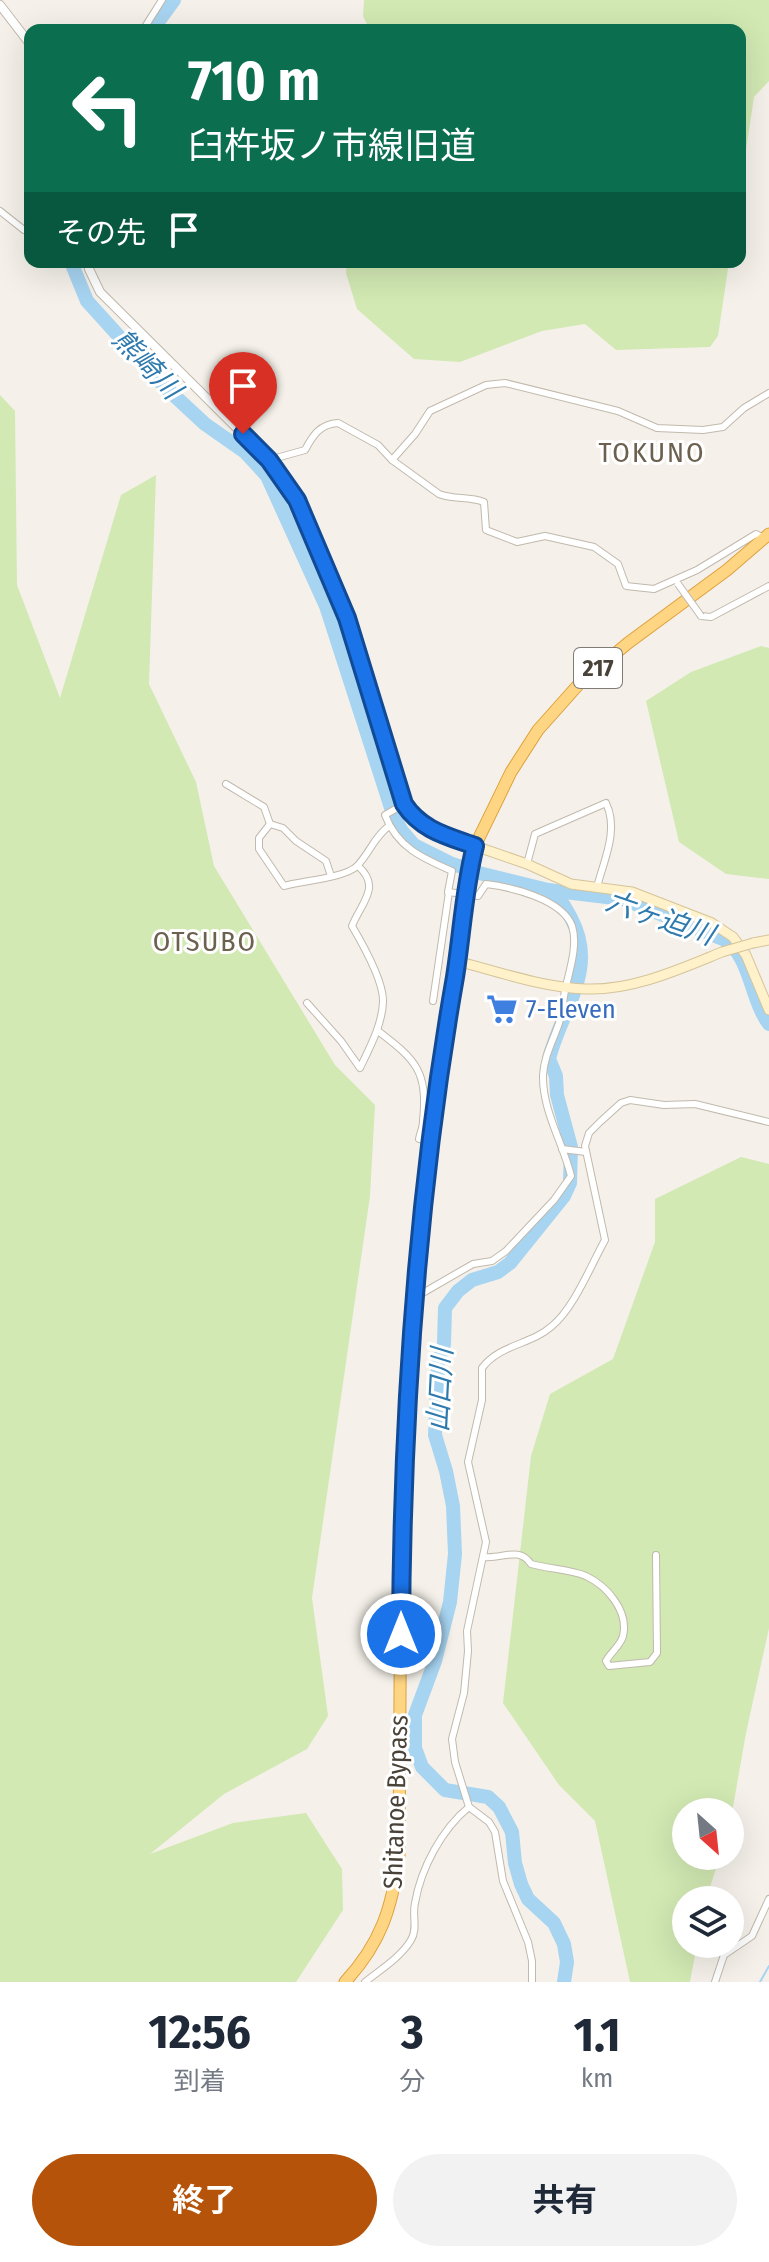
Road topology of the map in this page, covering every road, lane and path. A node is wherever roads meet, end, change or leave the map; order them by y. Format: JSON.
{"nodes":[{"id":1,"x":162,"y":0,"type":"edge"},
{"id":2,"x":0,"y":7,"type":"edge"},
{"id":3,"x":147,"y":24,"type":"edge"},
{"id":4,"x":24,"y":37,"type":"edge"},
{"id":5,"x":0,"y":211,"type":"edge"},
{"id":6,"x":24,"y":230,"type":"edge"},
{"id":7,"x":89,"y":268,"type":"edge"},
{"id":8,"x":769,"y":393,"type":"edge"},
{"id":9,"x":269,"y":460,"type":"junction"},
{"id":10,"x":392,"y":460,"type":"junction"},
{"id":11,"x":766,"y":536,"type":"edge"},
{"id":12,"x":676,"y":582,"type":"junction"},
{"id":13,"x":769,"y":586,"type":"edge"},
{"id":14,"x":226,"y":784,"type":"dead end"},
{"id":15,"x":402,"y":805,"type":"junction"},
{"id":16,"x":270,"y":824,"type":"junction"},
{"id":17,"x":389,"y":826,"type":"junction"},
{"id":18,"x":475,"y":846,"type":"junction"},
{"id":19,"x":527,"y":864,"type":"junction"},
{"id":20,"x":358,"y":866,"type":"junction"},
{"id":21,"x":331,"y":876,"type":"junction"},
{"id":22,"x":597,"y":887,"type":"junction"},
{"id":23,"x":474,"y":895,"type":"dead end"},
{"id":24,"x":445,"y":928,"type":"junction"},
{"id":25,"x":461,"y":929,"type":"junction"},
{"id":26,"x":769,"y":940,"type":"edge"},
{"id":27,"x":457,"y":961,"type":"junction"},
{"id":28,"x":438,"y":972,"type":"junction"},
{"id":29,"x":455,"y":974,"type":"junction"},
{"id":30,"x":568,"y":988,"type":"junction"},
{"id":31,"x":433,"y":1001,"type":"dead end"},
{"id":32,"x":307,"y":1003,"type":"dead end"},
{"id":33,"x":769,"y":1010,"type":"edge"},
{"id":34,"x":378,"y":1031,"type":"junction"},
{"id":35,"x":769,"y":1122,"type":"edge"},
{"id":36,"x":432,"y":1143,"type":"junction"},
{"id":37,"x":563,"y":1149,"type":"junction"},
{"id":38,"x":584,"y":1151,"type":"junction"},
{"id":39,"x":414,"y":1298,"type":"junction"},
{"id":40,"x":656,"y":1555,"type":"dead end"},
{"id":41,"x":484,"y":1557,"type":"junction"},
{"id":42,"x":469,"y":1807,"type":"junction"},
{"id":43,"x":769,"y":1899,"type":"edge"},
{"id":44,"x":345,"y":1982,"type":"edge"},
{"id":45,"x":365,"y":1982,"type":"edge"},
{"id":46,"x":532,"y":1982,"type":"edge"},
{"id":47,"x":715,"y":1982,"type":"edge"}],
"edges":[{"from":1,"to":3,"type":"street"},
{"from":2,"to":4,"type":"street"},
{"from":5,"to":6,"type":"street"},
{"from":7,"to":9,"type":"street"},
{"from":8,"to":10,"type":"street"},
{"from":9,"to":10,"type":"street"},
{"from":9,"to":15,"type":"street"},
{"from":10,"to":12,"type":"street"},
{"from":11,"to":12,"type":"street"},
{"from":11,"to":18,"type":"highway","number":"217"},
{"from":12,"to":13,"type":"street","bridge":true},
{"from":14,"to":16,"type":"street"},
{"from":15,"to":17,"type":"street"},
{"from":15,"to":18,"type":"street"},
{"from":16,"to":21,"type":"street"},
{"from":16,"to":21,"type":"street"},
{"from":17,"to":20,"type":"street"},
{"from":17,"to":24,"type":"street"},
{"from":18,"to":19,"type":"main road"},
{"from":18,"to":25,"type":"highway","name":"Shitanoe Bypass","number":"217"},
{"from":19,"to":22,"type":"main road"},
{"from":19,"to":22,"type":"street"},
{"from":20,"to":21,"type":"street"},
{"from":20,"to":34,"type":"street"},
{"from":22,"to":33,"type":"main road"},
{"from":23,"to":30,"type":"street"},
{"from":24,"to":25,"type":"street"},
{"from":24,"to":28,"type":"street"},
{"from":25,"to":27,"type":"highway","name":"Shitanoe Bypass","number":"217"},
{"from":26,"to":30,"type":"main road","bridge":true},
{"from":27,"to":29,"type":"highway","name":"Shitanoe Bypass","number":"217"},
{"from":27,"to":30,"type":"main road"},
{"from":28,"to":29,"type":"street"},
{"from":28,"to":31,"type":"street"},
{"from":29,"to":36,"type":"highway","name":"Shitanoe Bypass","number":"217"},
{"from":30,"to":37,"type":"street"},
{"from":32,"to":34,"type":"street"},
{"from":34,"to":36,"type":"street"},
{"from":35,"to":38,"type":"street"},
{"from":36,"to":39,"type":"highway","name":"Shitanoe Bypass","number":"217"},
{"from":37,"to":38,"type":"street"},
{"from":37,"to":39,"type":"street"},
{"from":38,"to":41,"type":"street"},
{"from":39,"to":44,"type":"highway","name":"Shitanoe Bypass","number":"217"},
{"from":40,"to":41,"type":"street"},
{"from":41,"to":42,"type":"street"},
{"from":42,"to":45,"type":"street"},
{"from":42,"to":46,"type":"street"},
{"from":43,"to":47,"type":"street"}]}
